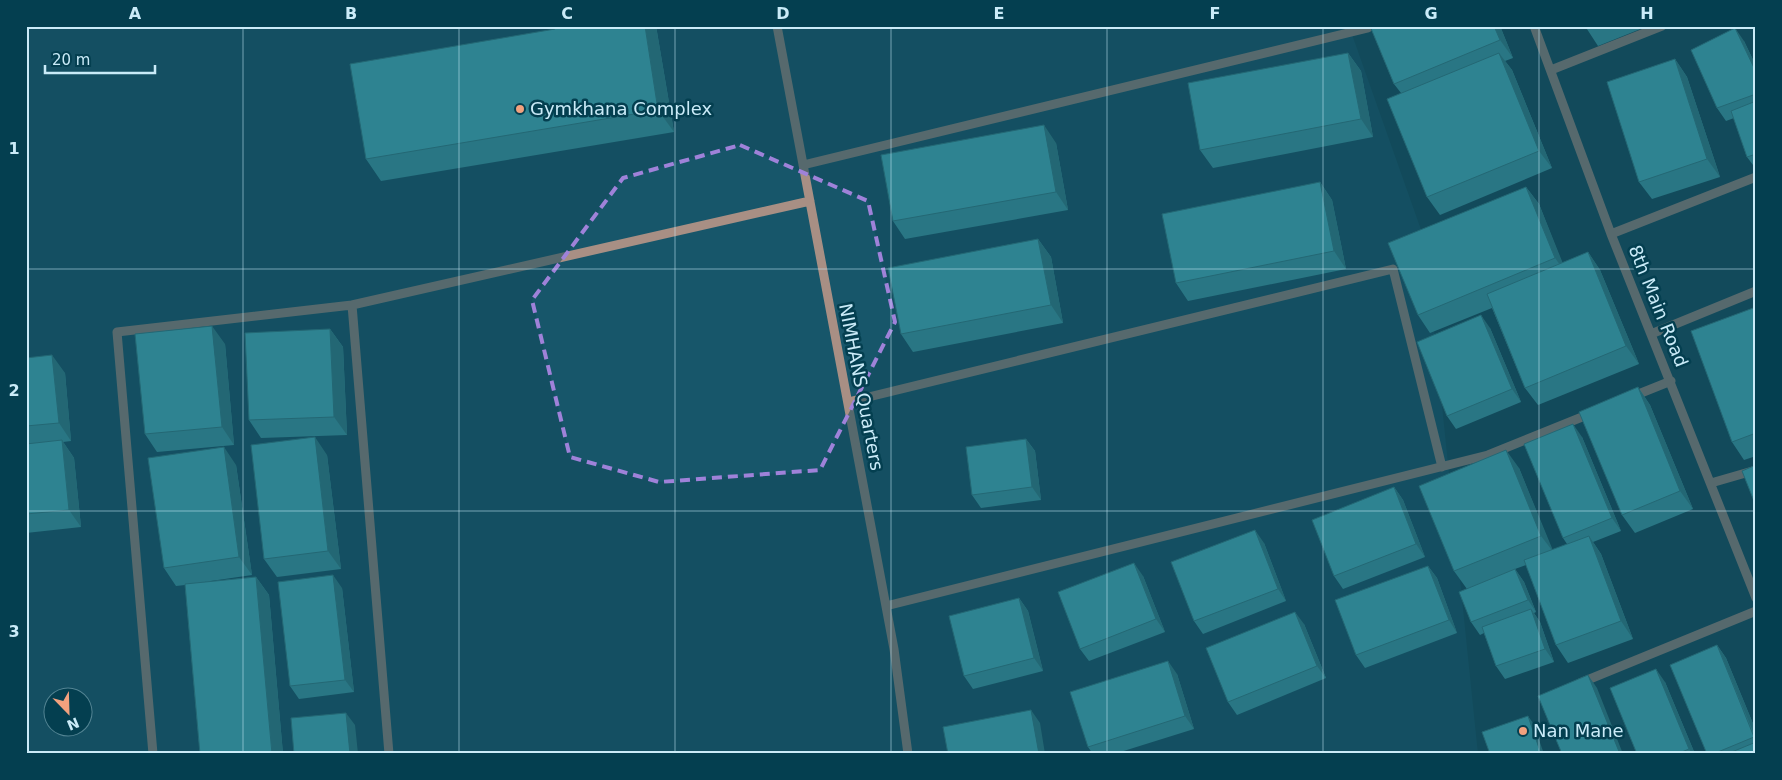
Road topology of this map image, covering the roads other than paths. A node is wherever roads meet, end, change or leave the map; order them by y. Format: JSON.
{"nodes":[{"id":1,"x":777,"y":26,"type":"edge"},
{"id":2,"x":1534,"y":26,"type":"edge"},
{"id":3,"x":1662,"y":26,"type":"edge"},
{"id":4,"x":1368,"y":28,"type":"dead end"},
{"id":5,"x":1551,"y":70,"type":"junction"},
{"id":6,"x":804,"y":165,"type":"junction"},
{"id":7,"x":1756,"y":177,"type":"edge"},
{"id":8,"x":810,"y":201,"type":"junction"},
{"id":9,"x":1611,"y":234,"type":"junction"},
{"id":10,"x":1756,"y":291,"type":"edge"},
{"id":11,"x":352,"y":305,"type":"junction"},
{"id":12,"x":1651,"y":334,"type":"junction"},
{"id":13,"x":1670,"y":381,"type":"junction"},
{"id":14,"x":1625,"y":399,"type":"edge"},
{"id":15,"x":848,"y":402,"type":"junction"},
{"id":16,"x":1598,"y":410,"type":"edge"},
{"id":17,"x":1442,"y":467,"type":"junction"},
{"id":18,"x":1756,"y":470,"type":"edge"},
{"id":19,"x":1711,"y":483,"type":"junction"},
{"id":20,"x":1756,"y":598,"type":"edge"},
{"id":21,"x":886,"y":606,"type":"junction"},
{"id":22,"x":1756,"y":611,"type":"edge"},
{"id":23,"x":1571,"y":686,"type":"edge"},
{"id":24,"x":153,"y":754,"type":"edge"},
{"id":25,"x":389,"y":754,"type":"edge"},
{"id":26,"x":908,"y":754,"type":"edge"}],
"edges":[{"from":1,"to":6,"type":"street","name":"NIMHANS Quarters"},
{"from":2,"to":5,"type":"street","name":"8th Main Road"},
{"from":3,"to":5,"type":"street"},
{"from":4,"to":6,"type":"street"},
{"from":5,"to":9,"type":"street","name":"8th Main Road"},
{"from":6,"to":8,"type":"street","name":"NIMHANS Quarters"},
{"from":7,"to":9,"type":"street"},
{"from":8,"to":11,"type":"street"},
{"from":8,"to":15,"type":"street","name":"NIMHANS Quarters"},
{"from":9,"to":12,"type":"street","name":"8th Main Road"},
{"from":10,"to":12,"type":"street"},
{"from":11,"to":24,"type":"street"},
{"from":11,"to":25,"type":"street"},
{"from":12,"to":13,"type":"street","name":"8th Main Road"},
{"from":13,"to":14,"type":"street"},
{"from":13,"to":19,"type":"street","name":"8th Main Road"},
{"from":15,"to":17,"type":"street"},
{"from":15,"to":21,"type":"street","name":"NIMHANS Quarters"},
{"from":16,"to":17,"type":"street"},
{"from":17,"to":21,"type":"street"},
{"from":18,"to":19,"type":"street"},
{"from":19,"to":20,"type":"street","name":"8th Main Road"},
{"from":21,"to":26,"type":"street","name":"NIMHANS Quarters"},
{"from":22,"to":23,"type":"street"}]}
